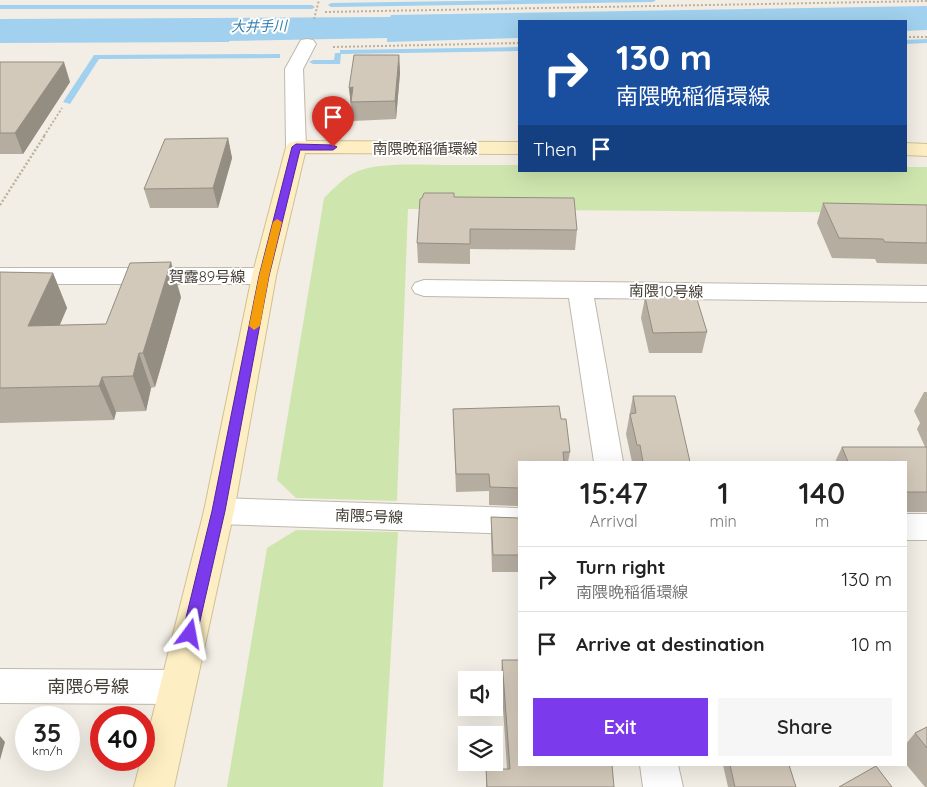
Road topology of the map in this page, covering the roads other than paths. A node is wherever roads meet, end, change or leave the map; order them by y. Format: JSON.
{"nodes":[{"id":1,"x":306,"y":46,"type":"road end"},
{"id":2,"x":296,"y":147,"type":"junction"},
{"id":3,"x":518,"y":148,"type":"edge"},
{"id":4,"x":907,"y":150,"type":"edge"},
{"id":5,"x":927,"y":150,"type":"edge"},
{"id":6,"x":0,"y":276,"type":"edge"},
{"id":7,"x":264,"y":276,"type":"junction"},
{"id":8,"x":424,"y":288,"type":"dead end"},
{"id":9,"x":580,"y":290,"type":"junction"},
{"id":10,"x":927,"y":294,"type":"edge"},
{"id":11,"x":608,"y":461,"type":"edge"},
{"id":12,"x":219,"y":511,"type":"junction"},
{"id":13,"x":518,"y":521,"type":"edge"},
{"id":14,"x":907,"y":527,"type":"edge"},
{"id":15,"x":927,"y":527,"type":"edge"},
{"id":16,"x":0,"y":686,"type":"edge"},
{"id":17,"x":177,"y":687,"type":"junction"},
{"id":18,"x":659,"y":766,"type":"edge"},
{"id":19,"x":154,"y":787,"type":"edge"},
{"id":20,"x":663,"y":787,"type":"edge"}],
"edges":[{"from":1,"to":2,"type":"street"},
{"from":2,"to":3,"type":"street","name":"南隈晩稲循環線"},
{"from":2,"to":7,"type":"street"},
{"from":4,"to":5,"type":"street"},
{"from":6,"to":7,"type":"street","name":"賀露89号線"},
{"from":7,"to":12,"type":"street"},
{"from":8,"to":9,"type":"street","name":"南隈10号線"},
{"from":9,"to":10,"type":"street","name":"南隈10号線"},
{"from":9,"to":11,"type":"street"},
{"from":12,"to":13,"type":"street","name":"南隈5号線"},
{"from":12,"to":17,"type":"street"},
{"from":14,"to":15,"type":"street"},
{"from":16,"to":17,"type":"street","name":"南隈6号線"},
{"from":17,"to":19,"type":"street"},
{"from":18,"to":20,"type":"street"}]}
